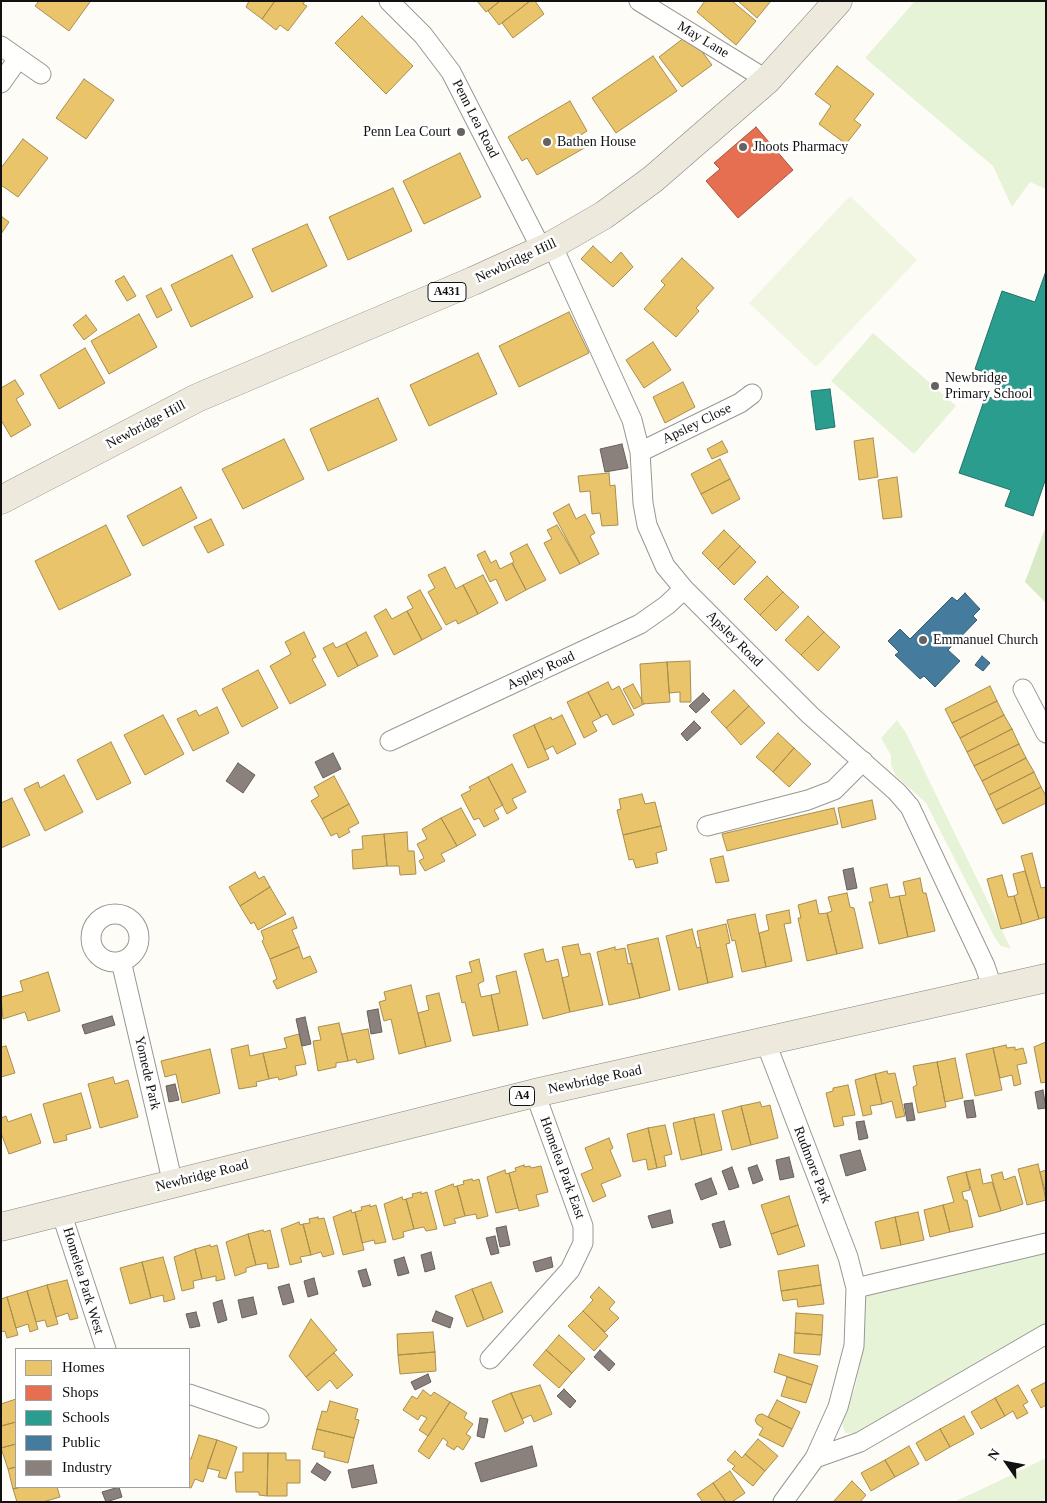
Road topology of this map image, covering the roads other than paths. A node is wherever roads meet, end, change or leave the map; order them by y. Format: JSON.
{"nodes":[{"id":1,"x":389,"y":1,"type":"edge"},
{"id":2,"x":639,"y":1,"type":"edge"},
{"id":3,"x":838,"y":1,"type":"edge"},
{"id":4,"x":1,"y":46,"type":"edge"},
{"id":5,"x":18,"y":59,"type":"junction"},
{"id":6,"x":41,"y":74,"type":"dead end"},
{"id":7,"x":767,"y":80,"type":"junction"},
{"id":8,"x":1,"y":83,"type":"edge"},
{"id":9,"x":547,"y":248,"type":"junction"},
{"id":10,"x":752,"y":394,"type":"dead end"},
{"id":11,"x":640,"y":452,"type":"junction"},
{"id":12,"x":2,"y":498,"type":"edge"},
{"id":13,"x":684,"y":590,"type":"junction"},
{"id":14,"x":1022,"y":689,"type":"dead end"},
{"id":15,"x":1046,"y":733,"type":"edge"},
{"id":16,"x":390,"y":741,"type":"dead end"},
{"id":17,"x":862,"y":761,"type":"junction"},
{"id":18,"x":706,"y":826,"type":"dead end"},
{"id":19,"x":121,"y":962,"type":"dead end"},
{"id":20,"x":1046,"y":978,"type":"edge"},
{"id":21,"x":993,"y":990,"type":"junction"},
{"id":22,"x":766,"y":1043,"type":"junction"},
{"id":23,"x":535,"y":1093,"type":"junction"},
{"id":24,"x":173,"y":1184,"type":"junction"},
{"id":25,"x":62,"y":1212,"type":"junction"},
{"id":26,"x":1,"y":1226,"type":"edge"},
{"id":27,"x":1046,"y":1243,"type":"edge"},
{"id":28,"x":856,"y":1288,"type":"junction"},
{"id":29,"x":1046,"y":1334,"type":"edge"},
{"id":30,"x":106,"y":1348,"type":"edge"},
{"id":31,"x":490,"y":1359,"type":"dead end"},
{"id":32,"x":190,"y":1394,"type":"edge"},
{"id":33,"x":259,"y":1418,"type":"dead end"},
{"id":34,"x":815,"y":1458,"type":"junction"},
{"id":35,"x":783,"y":1502,"type":"edge"}],
"edges":[{"from":1,"to":9,"type":"street","name":"Penn Lea Road"},
{"from":2,"to":7,"type":"street","name":"May Lane"},
{"from":3,"to":7,"type":"main road","name":"Newbridge Hill","number":"A431"},
{"from":4,"to":5,"type":"street"},
{"from":5,"to":6,"type":"street"},
{"from":5,"to":8,"type":"street"},
{"from":7,"to":9,"type":"main road","name":"Newbridge Hill","number":"A431"},
{"from":9,"to":11,"type":"street","name":"Apsley Road"},
{"from":9,"to":12,"type":"main road","name":"Newbridge Hill","number":"A431"},
{"from":10,"to":11,"type":"street","name":"Apsley Close"},
{"from":11,"to":13,"type":"street","name":"Apsley Road"},
{"from":13,"to":16,"type":"street","name":"Aspley Road"},
{"from":13,"to":17,"type":"street","name":"Apsley Road"},
{"from":14,"to":15,"type":"street"},
{"from":17,"to":18,"type":"street"},
{"from":17,"to":21,"type":"street","name":"Apsley Road"},
{"from":19,"to":24,"type":"street","name":"Yomede Park"},
{"from":20,"to":21,"type":"main road","name":"Newbridge Road","number":"A4"},
{"from":21,"to":22,"type":"main road","name":"Newbridge Road","number":"A4"},
{"from":22,"to":23,"type":"main road","name":"Newbridge Road","number":"A4"},
{"from":22,"to":28,"type":"street","name":"Rudmore Park"},
{"from":23,"to":24,"type":"main road","name":"Newbridge Road","number":"A4"},
{"from":23,"to":31,"type":"street","name":"Homelea Park East"},
{"from":24,"to":25,"type":"main road","name":"Newbridge Road","number":"A4"},
{"from":25,"to":26,"type":"main road","name":"Newbridge Road","number":"A4"},
{"from":25,"to":30,"type":"street","name":"Homelea Park West"},
{"from":27,"to":28,"type":"street"},
{"from":28,"to":34,"type":"street","name":"Rudmore Park"},
{"from":29,"to":34,"type":"street"},
{"from":32,"to":33,"type":"street"},
{"from":34,"to":35,"type":"street","name":"Rudmore Park"}]}
